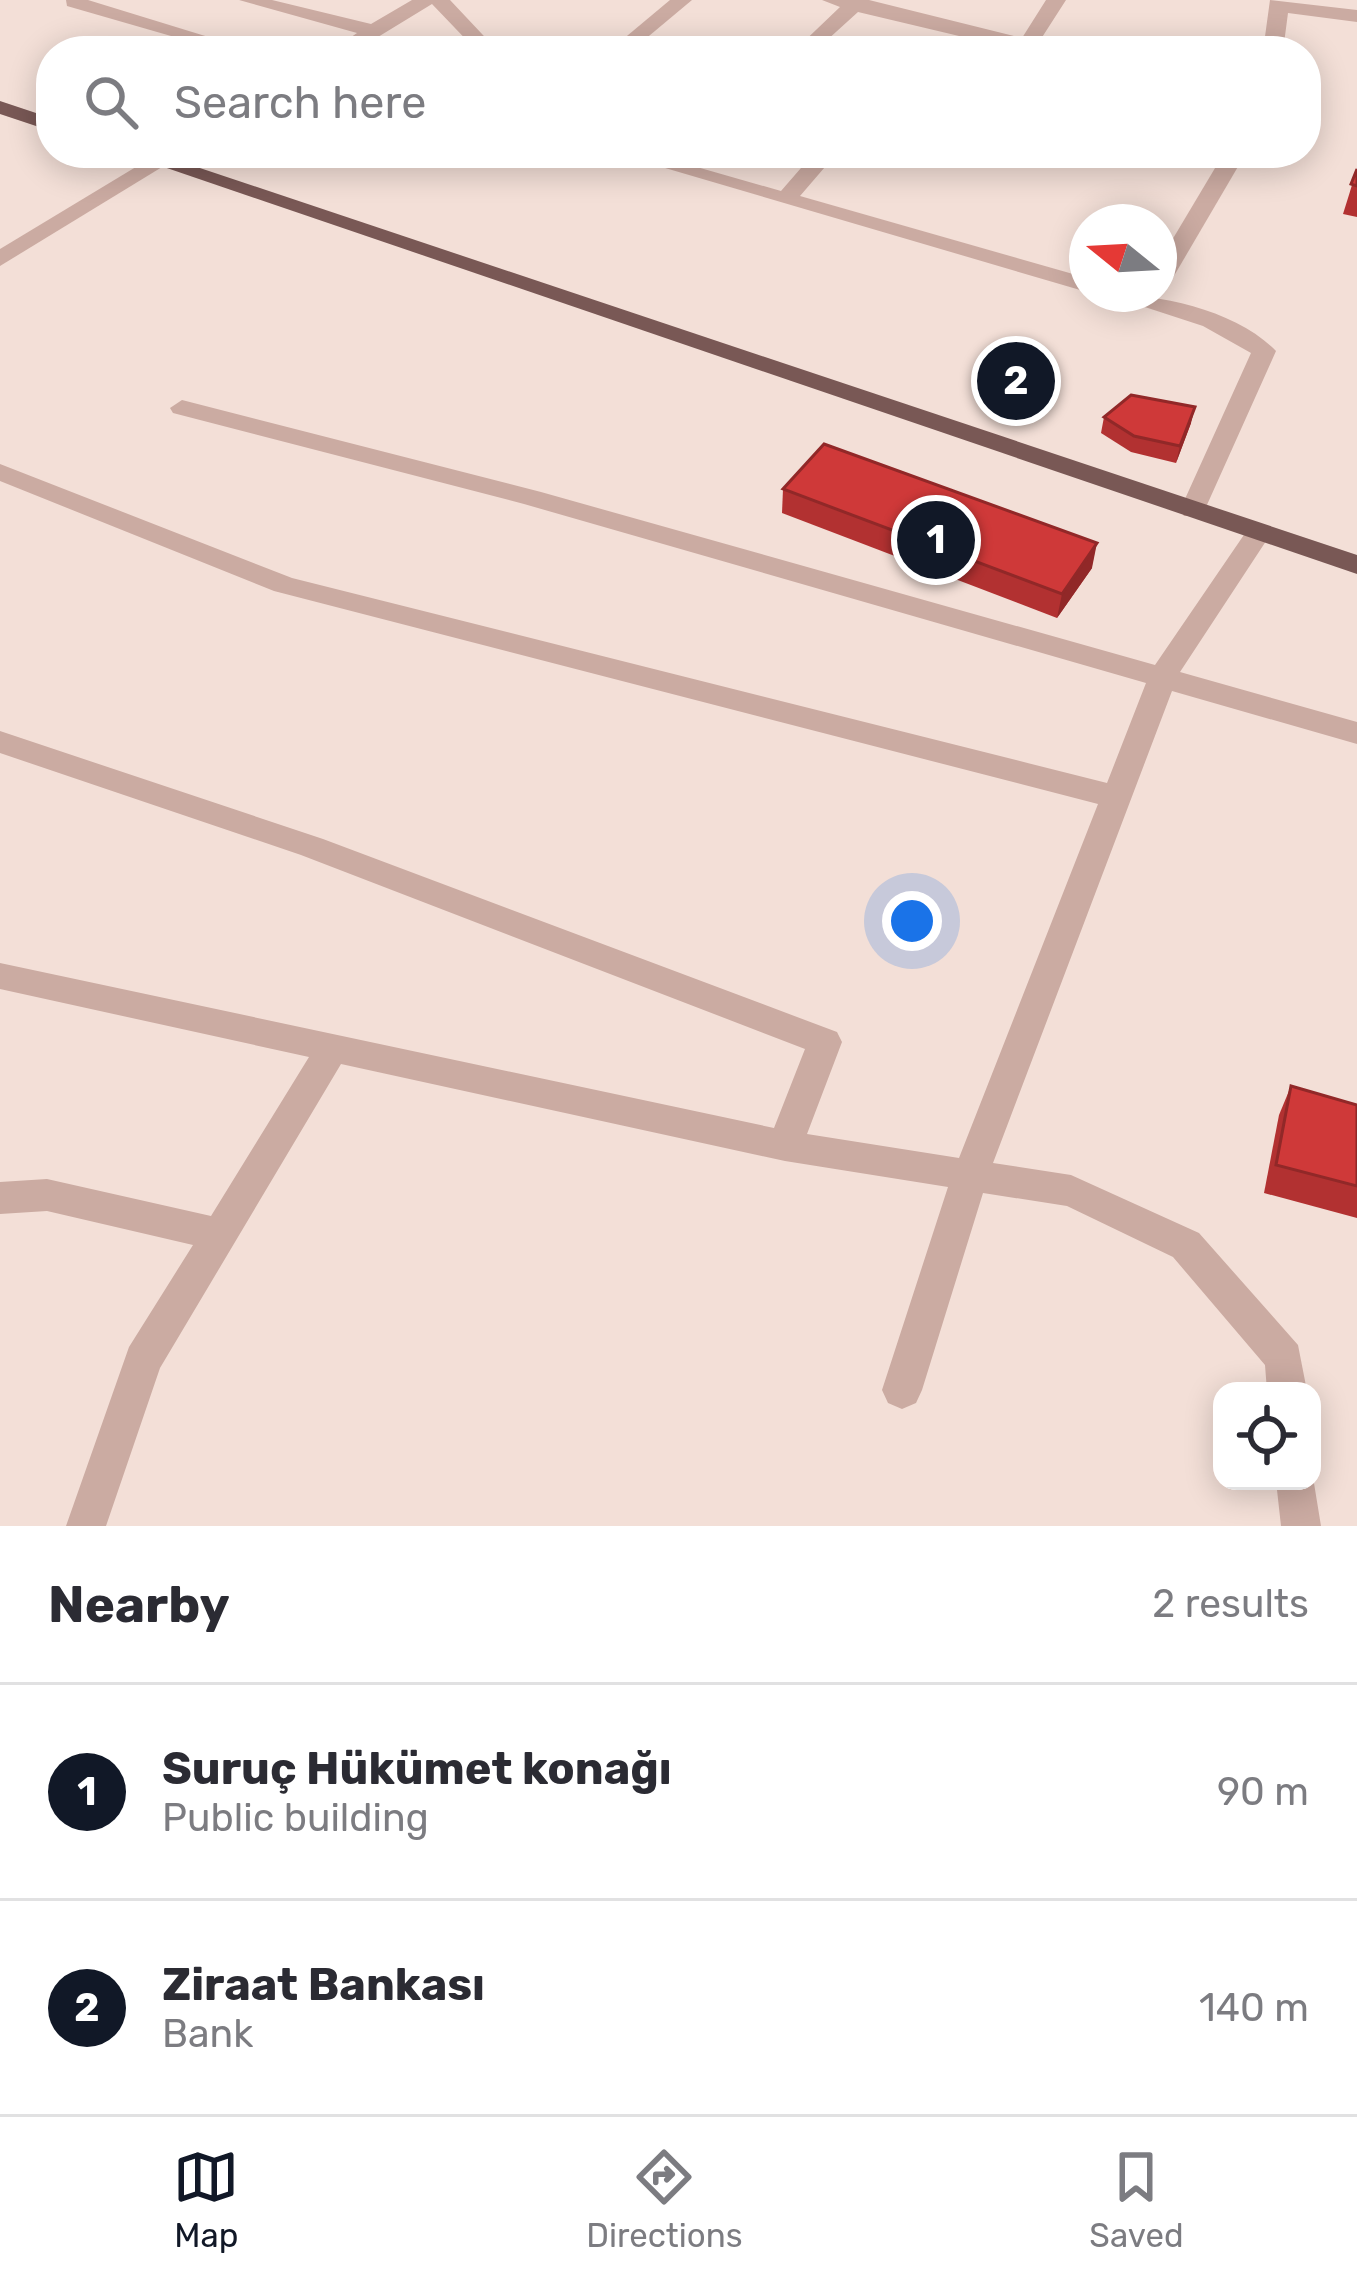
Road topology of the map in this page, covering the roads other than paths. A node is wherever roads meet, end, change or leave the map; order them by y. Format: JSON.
{"nodes":[{"id":1,"x":249,"y":0,"type":"edge"},
{"id":2,"x":425,"y":0,"type":"edge"},
{"id":3,"x":439,"y":0,"type":"edge"},
{"id":4,"x":682,"y":0,"type":"edge"},
{"id":5,"x":1056,"y":0,"type":"edge"},
{"id":6,"x":74,"y":2,"type":"edge"},
{"id":7,"x":848,"y":2,"type":"edge"},
{"id":8,"x":1280,"y":3,"type":"edge"},
{"id":9,"x":1357,"y":16,"type":"edge"},
{"id":10,"x":374,"y":31,"type":"junction"},
{"id":11,"x":192,"y":36,"type":"edge"},
{"id":12,"x":366,"y":36,"type":"edge"},
{"id":13,"x":474,"y":36,"type":"edge"},
{"id":14,"x":638,"y":36,"type":"edge"},
{"id":15,"x":817,"y":36,"type":"edge"},
{"id":16,"x":985,"y":36,"type":"edge"},
{"id":17,"x":1032,"y":36,"type":"edge"},
{"id":18,"x":1275,"y":36,"type":"edge"},
{"id":19,"x":0,"y":107,"type":"edge"},
{"id":20,"x":36,"y":119,"type":"edge"},
{"id":21,"x":148,"y":168,"type":"edge"},
{"id":22,"x":198,"y":168,"type":"edge"},
{"id":23,"x":706,"y":168,"type":"edge"},
{"id":24,"x":813,"y":168,"type":"edge"},
{"id":25,"x":1226,"y":168,"type":"edge"},
{"id":26,"x":785,"y":199,"type":"junction"},
{"id":27,"x":1177,"y":250,"type":"edge"},
{"id":28,"x":0,"y":259,"type":"edge"},
{"id":29,"x":1069,"y":280,"type":"edge"},
{"id":30,"x":1177,"y":304,"type":"edge"},
{"id":31,"x":182,"y":408,"type":"dead end"},
{"id":32,"x":0,"y":472,"type":"edge"},
{"id":33,"x":1193,"y":510,"type":"junction"},
{"id":34,"x":1259,"y":532,"type":"junction"},
{"id":35,"x":1357,"y":565,"type":"edge"},
{"id":36,"x":1164,"y":674,"type":"junction"},
{"id":37,"x":1357,"y":733,"type":"edge"},
{"id":38,"x":0,"y":742,"type":"edge"},
{"id":39,"x":1117,"y":797,"type":"junction"},
{"id":40,"x":0,"y":976,"type":"edge"},
{"id":41,"x":333,"y":1048,"type":"junction"},
{"id":42,"x":785,"y":1146,"type":"junction"},
{"id":43,"x":970,"y":1173,"type":"junction"},
{"id":44,"x":0,"y":1198,"type":"edge"},
{"id":45,"x":220,"y":1234,"type":"junction"},
{"id":46,"x":1286,"y":1382,"type":"edge"},
{"id":47,"x":902,"y":1390,"type":"dead end"},
{"id":48,"x":1297,"y":1490,"type":"edge"},
{"id":49,"x":86,"y":1526,"type":"edge"},
{"id":50,"x":1301,"y":1526,"type":"edge"}],
"edges":[{"from":1,"to":10,"type":"street"},
{"from":2,"to":10,"type":"street"},
{"from":3,"to":13,"type":"street"},
{"from":4,"to":14,"type":"street"},
{"from":5,"to":17,"type":"street"},
{"from":6,"to":11,"type":"street"},
{"from":7,"to":15,"type":"street"},
{"from":7,"to":16,"type":"street"},
{"from":8,"to":9,"type":"street"},
{"from":8,"to":18,"type":"street"},
{"from":10,"to":12,"type":"street"},
{"from":19,"to":20,"type":"main road"},
{"from":21,"to":28,"type":"street"},
{"from":22,"to":33,"type":"main road"},
{"from":23,"to":26,"type":"street"},
{"from":24,"to":26,"type":"street"},
{"from":25,"to":27,"type":"street"},
{"from":26,"to":29,"type":"street"},
{"from":30,"to":33,"type":"street"},
{"from":31,"to":36,"type":"street"},
{"from":32,"to":39,"type":"street"},
{"from":33,"to":34,"type":"main road"},
{"from":34,"to":35,"type":"main road"},
{"from":34,"to":36,"type":"street"},
{"from":36,"to":37,"type":"street"},
{"from":36,"to":39,"type":"street"},
{"from":38,"to":42,"type":"street"},
{"from":39,"to":43,"type":"street"},
{"from":40,"to":41,"type":"street"},
{"from":41,"to":42,"type":"street"},
{"from":41,"to":45,"type":"street"},
{"from":42,"to":43,"type":"street"},
{"from":43,"to":46,"type":"street"},
{"from":43,"to":47,"type":"street"},
{"from":44,"to":45,"type":"street"},
{"from":45,"to":49,"type":"street"},
{"from":48,"to":50,"type":"street"}]}
